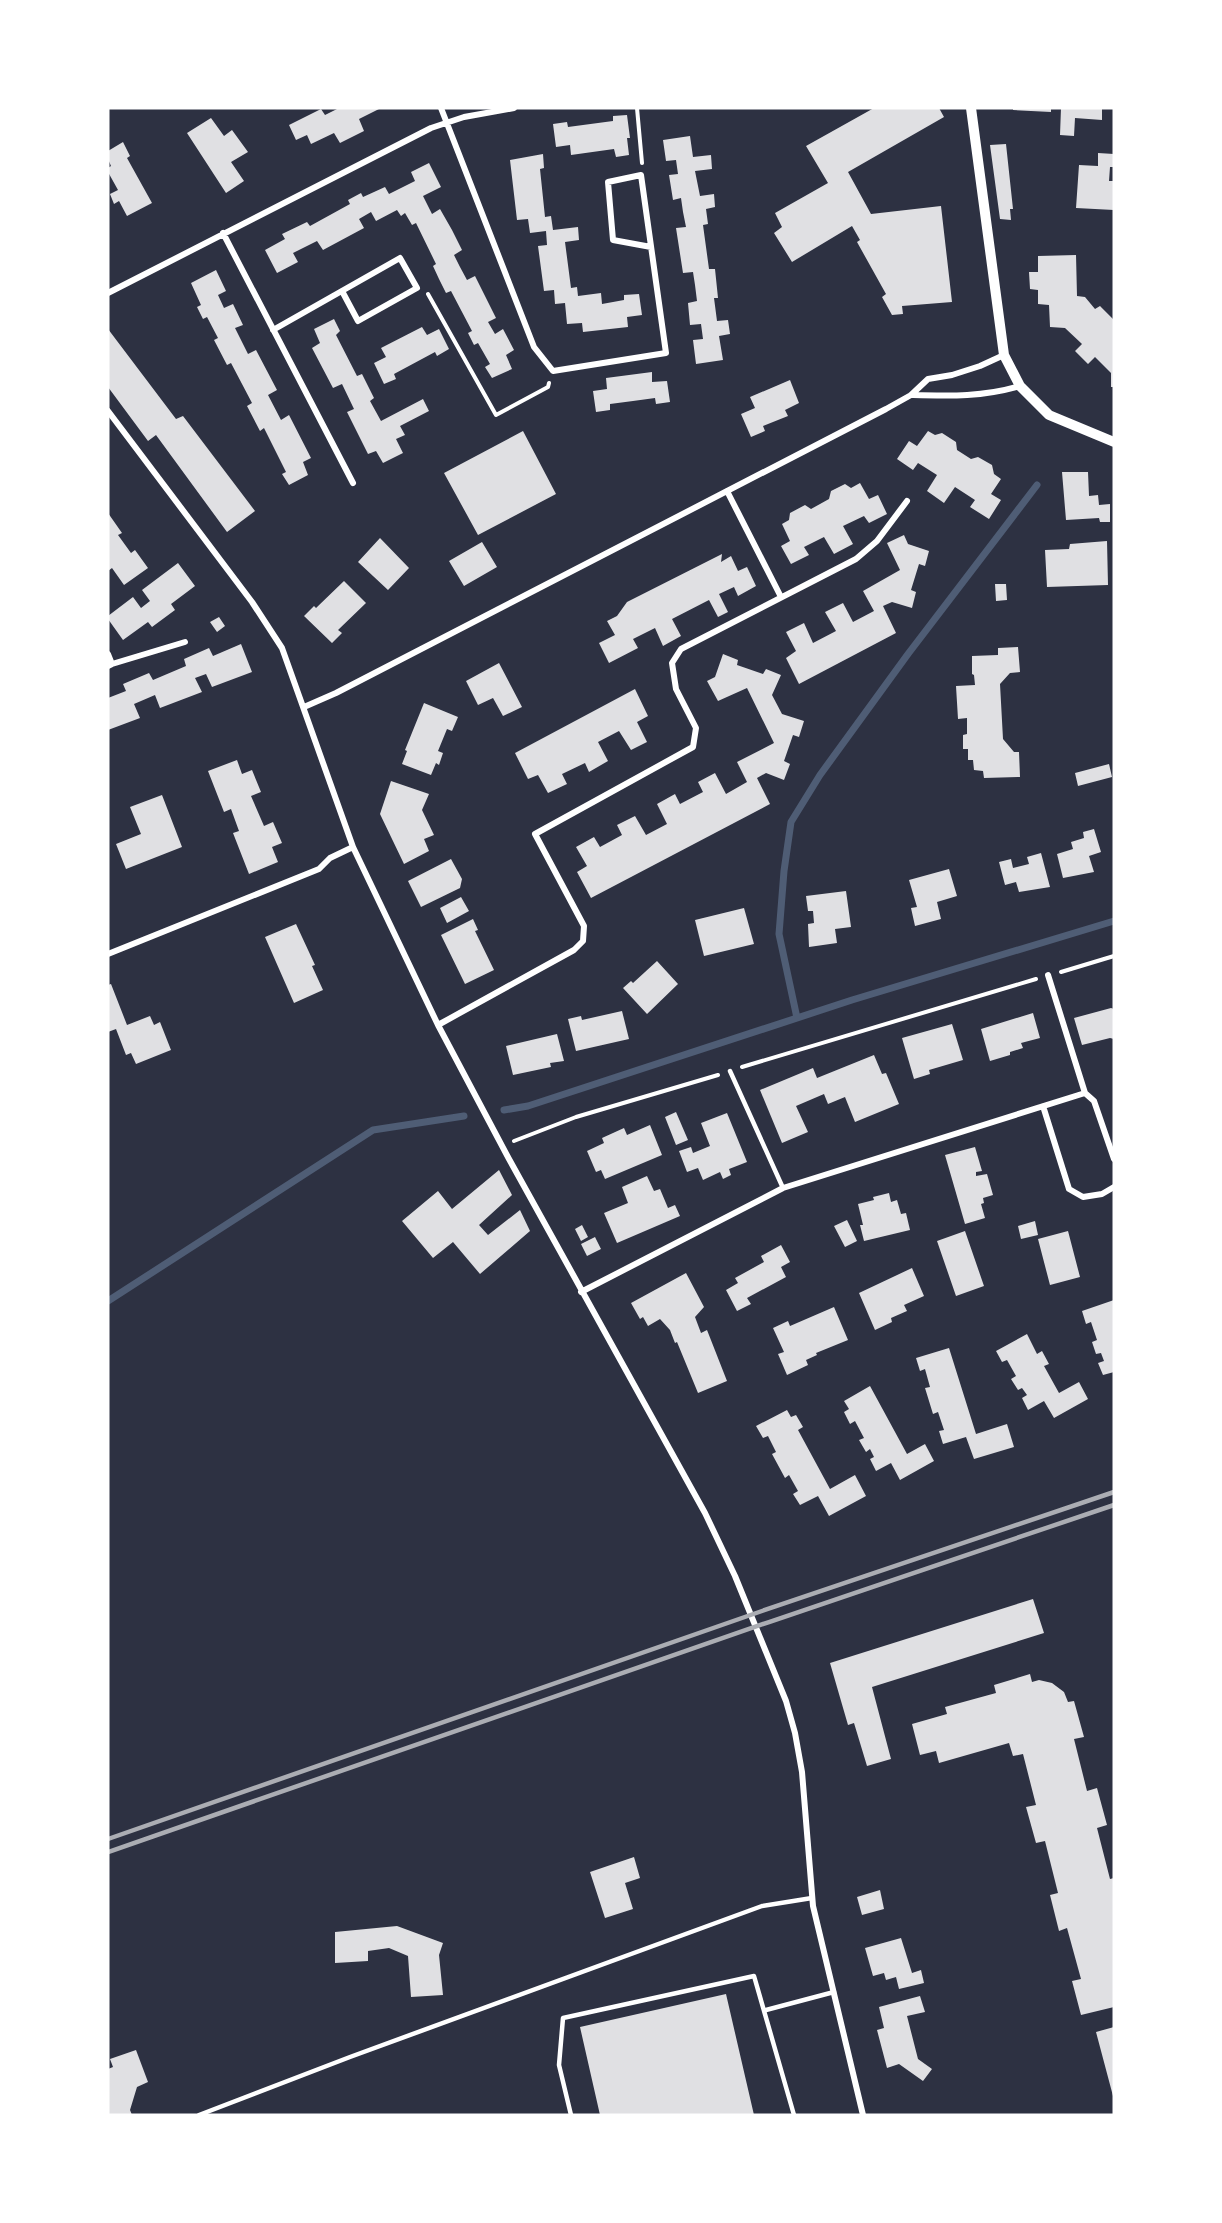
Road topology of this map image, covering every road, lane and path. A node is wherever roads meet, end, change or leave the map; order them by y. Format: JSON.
{"nodes":[{"id":1,"x":441,"y":108,"type":"edge"},
{"id":2,"x":514,"y":108,"type":"edge"},
{"id":3,"x":637,"y":108,"type":"edge"},
{"id":4,"x":971,"y":108,"type":"edge"},
{"id":5,"x":447,"y":121,"type":"junction"},
{"id":6,"x":641,"y":175,"type":"junction"},
{"id":7,"x":223,"y":233,"type":"junction"},
{"id":8,"x":651,"y":247,"type":"junction"},
{"id":9,"x":417,"y":288,"type":"junction"},
{"id":10,"x":342,"y":291,"type":"junction"},
{"id":11,"x":108,"y":293,"type":"edge"},
{"id":12,"x":273,"y":330,"type":"junction"},
{"id":13,"x":1004,"y":355,"type":"junction"},
{"id":14,"x":553,"y":371,"type":"junction"},
{"id":15,"x":1020,"y":386,"type":"junction"},
{"id":16,"x":911,"y":395,"type":"junction"},
{"id":17,"x":108,"y":411,"type":"edge"},
{"id":18,"x":1114,"y":442,"type":"edge"},
{"id":19,"x":353,"y":483,"type":"dead end"},
{"id":20,"x":727,"y":491,"type":"junction"},
{"id":21,"x":907,"y":501,"type":"dead end"},
{"id":22,"x":781,"y":597,"type":"junction"},
{"id":23,"x":185,"y":642,"type":"dead end"},
{"id":24,"x":108,"y":654,"type":"edge"},
{"id":25,"x":110,"y":665,"type":"edge"},
{"id":26,"x":304,"y":707,"type":"junction"},
{"id":27,"x":353,"y":847,"type":"junction"},
{"id":28,"x":108,"y":954,"type":"edge"},
{"id":29,"x":1114,"y":956,"type":"edge"},
{"id":30,"x":1048,"y":975,"type":"junction"},
{"id":31,"x":438,"y":1024,"type":"junction"},
{"id":32,"x":730,"y":1071,"type":"junction"},
{"id":33,"x":1084,"y":1093,"type":"junction"},
{"id":34,"x":1043,"y":1106,"type":"junction"},
{"id":35,"x":502,"y":1146,"type":"junction"},
{"id":36,"x":1114,"y":1159,"type":"edge"},
{"id":37,"x":1114,"y":1187,"type":"edge"},
{"id":38,"x":783,"y":1188,"type":"junction"},
{"id":39,"x":581,"y":1292,"type":"junction"},
{"id":40,"x":812,"y":1898,"type":"junction"},
{"id":41,"x":834,"y":1992,"type":"junction"},
{"id":42,"x":766,"y":2010,"type":"junction"},
{"id":43,"x":200,"y":2115,"type":"edge"},
{"id":44,"x":571,"y":2115,"type":"edge"},
{"id":45,"x":794,"y":2115,"type":"edge"},
{"id":46,"x":863,"y":2115,"type":"edge"}],
"edges":[{"from":1,"to":5,"type":"street"},
{"from":2,"to":5,"type":"street"},
{"from":3,"to":6,"type":"path"},
{"from":4,"to":13,"type":"street"},
{"from":5,"to":7,"type":"street"},
{"from":5,"to":14,"type":"street"},
{"from":6,"to":8,"type":"street"},
{"from":6,"to":8,"type":"street"},
{"from":7,"to":11,"type":"street"},
{"from":7,"to":12,"type":"street"},
{"from":8,"to":14,"type":"street"},
{"from":9,"to":10,"type":"street"},
{"from":9,"to":10,"type":"street"},
{"from":9,"to":14,"type":"path"},
{"from":10,"to":12,"type":"street"},
{"from":12,"to":19,"type":"street"},
{"from":13,"to":15,"type":"street"},
{"from":13,"to":16,"type":"street"},
{"from":15,"to":16,"type":"street"},
{"from":15,"to":18,"type":"street"},
{"from":16,"to":20,"type":"street"},
{"from":17,"to":26,"type":"street"},
{"from":20,"to":22,"type":"street"},
{"from":20,"to":26,"type":"street"},
{"from":21,"to":22,"type":"street"},
{"from":22,"to":31,"type":"street"},
{"from":23,"to":25,"type":"street"},
{"from":24,"to":25,"type":"street"},
{"from":26,"to":27,"type":"street"},
{"from":27,"to":28,"type":"street"},
{"from":27,"to":31,"type":"street"},
{"from":29,"to":30,"type":"path"},
{"from":30,"to":32,"type":"path"},
{"from":30,"to":33,"type":"street"},
{"from":31,"to":35,"type":"street"},
{"from":32,"to":35,"type":"path"},
{"from":32,"to":38,"type":"lane"},
{"from":33,"to":34,"type":"street"},
{"from":33,"to":36,"type":"street"},
{"from":34,"to":37,"type":"street"},
{"from":34,"to":38,"type":"street"},
{"from":35,"to":39,"type":"street"},
{"from":38,"to":39,"type":"street"},
{"from":39,"to":40,"type":"street"},
{"from":40,"to":41,"type":"street"},
{"from":40,"to":43,"type":"lane"},
{"from":41,"to":42,"type":"lane"},
{"from":41,"to":46,"type":"street"},
{"from":42,"to":44,"type":"lane"},
{"from":42,"to":45,"type":"lane"}]}
